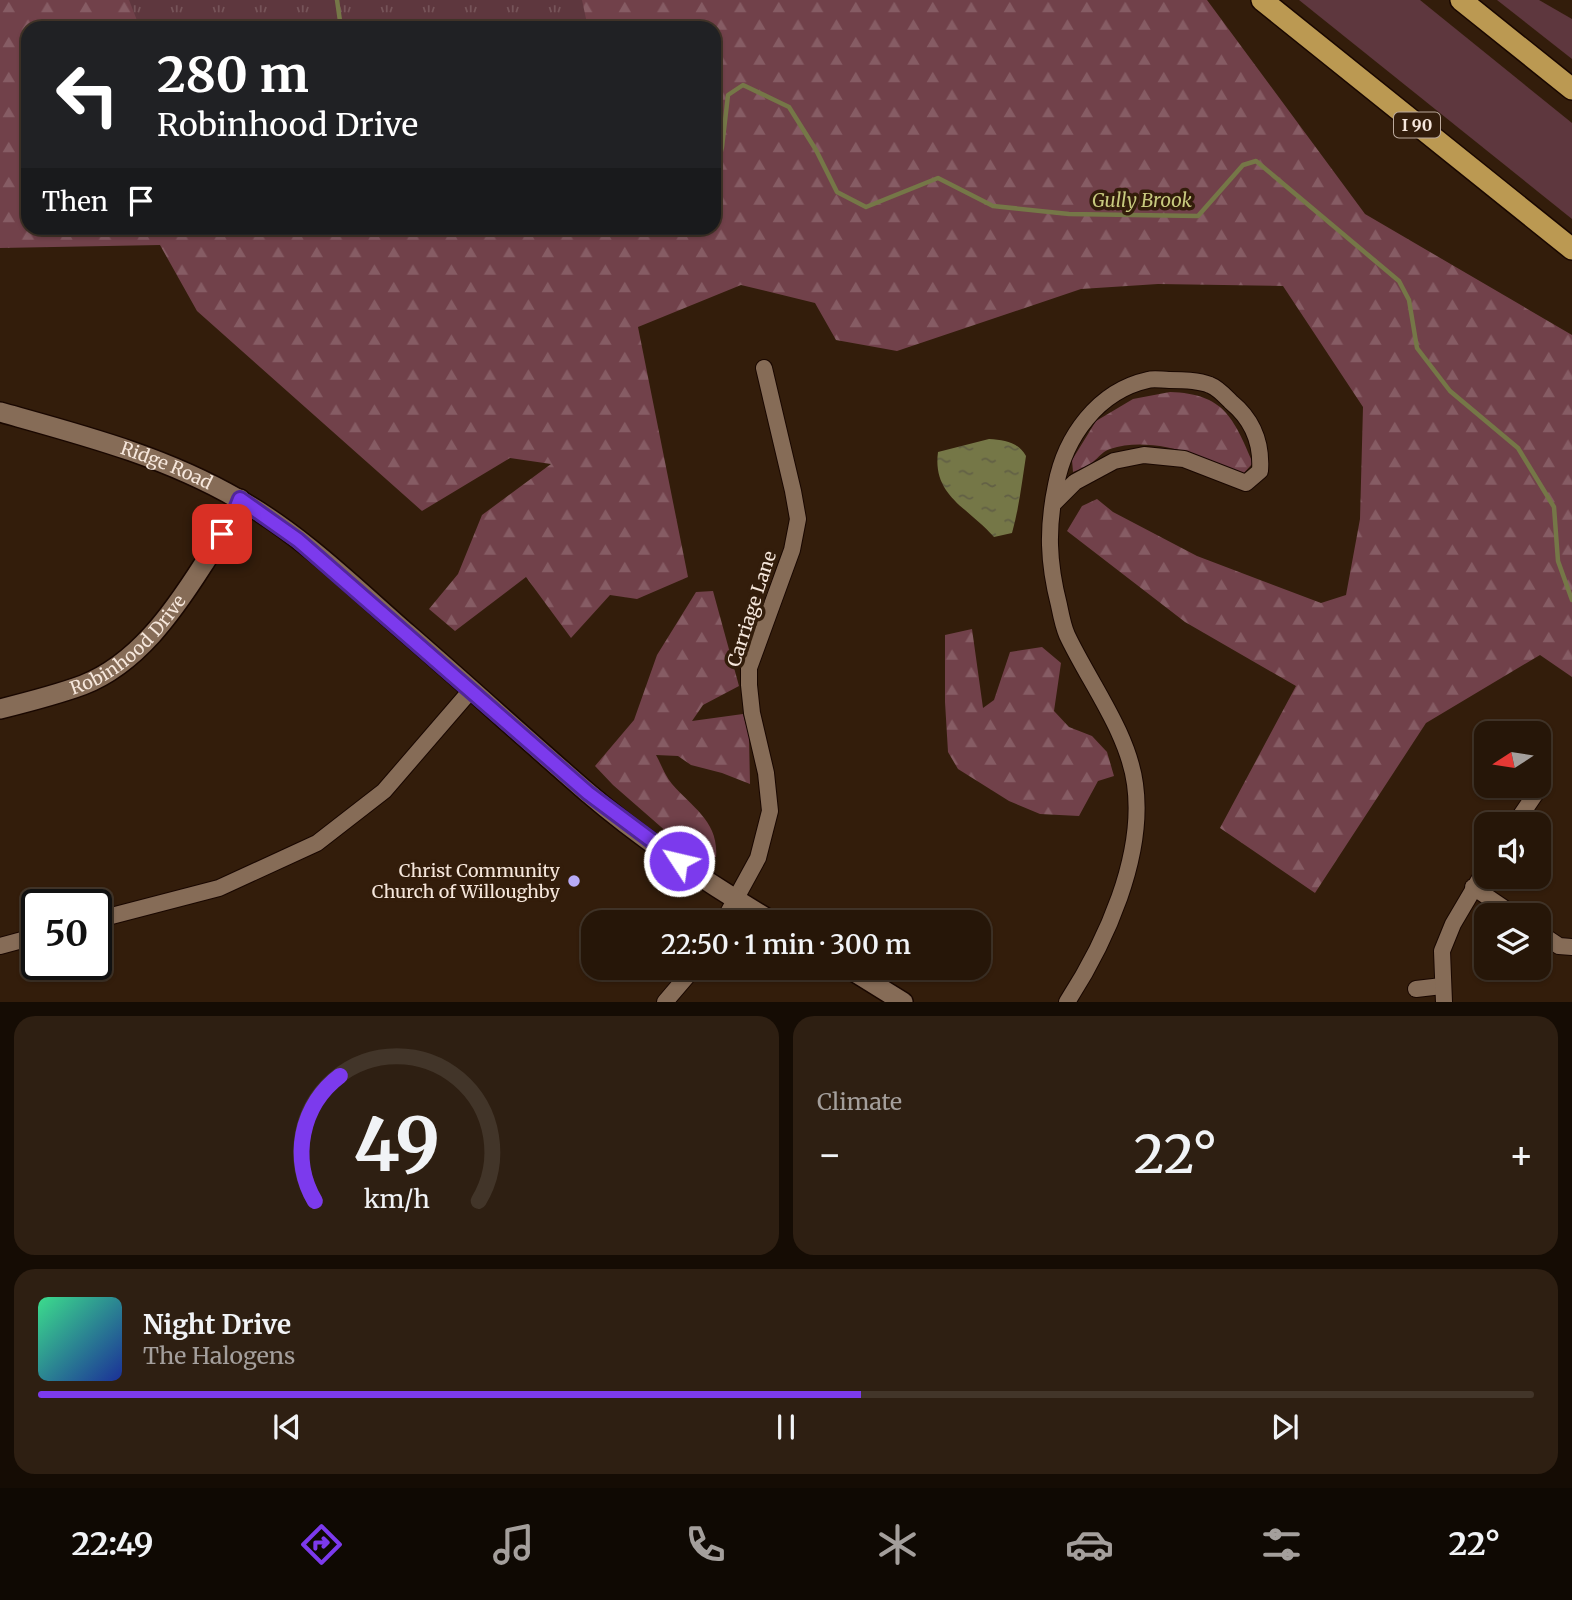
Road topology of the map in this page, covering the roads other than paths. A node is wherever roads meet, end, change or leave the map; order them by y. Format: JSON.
{"nodes":[{"id":1,"x":1262,"y":0,"type":"edge"},
{"id":2,"x":1461,"y":0,"type":"edge"},
{"id":3,"x":1572,"y":89,"type":"edge"},
{"id":4,"x":1572,"y":249,"type":"edge"},
{"id":5,"x":764,"y":369,"type":"dead end"},
{"id":6,"x":0,"y":412,"type":"edge"},
{"id":7,"x":240,"y":499,"type":"junction"},
{"id":8,"x":1053,"y":504,"type":"junction"},
{"id":9,"x":472,"y":689,"type":"junction"},
{"id":10,"x":0,"y":709,"type":"edge"},
{"id":11,"x":1473,"y":887,"type":"joint"},
{"id":12,"x":734,"y":899,"type":"junction"},
{"id":13,"x":1496,"y":903,"type":"edge"},
{"id":14,"x":729,"y":910,"type":"edge"},
{"id":15,"x":753,"y":910,"type":"edge"},
{"id":16,"x":112,"y":916,"type":"edge"},
{"id":17,"x":21,"y":940,"type":"edge"},
{"id":18,"x":1551,"y":941,"type":"edge"},
{"id":19,"x":0,"y":946,"type":"edge"},
{"id":20,"x":1572,"y":947,"type":"edge"},
{"id":21,"x":684,"y":980,"type":"edge"},
{"id":22,"x":867,"y":980,"type":"edge"},
{"id":23,"x":1416,"y":989,"type":"dead end"},
{"id":24,"x":1443,"y":994,"type":"edge"},
{"id":25,"x":665,"y":1002,"type":"edge"},
{"id":26,"x":903,"y":1002,"type":"edge"},
{"id":27,"x":1067,"y":1002,"type":"edge"}],
"edges":[{"from":1,"to":4,"type":"highway","number":"I 90"},
{"from":2,"to":3,"type":"highway"},
{"from":5,"to":12,"type":"street","name":"Carriage Lane"},
{"from":6,"to":7,"type":"main road","name":"Ridge Road"},
{"from":7,"to":9,"type":"main road","name":"Ridge Road"},
{"from":7,"to":10,"type":"main road","name":"Robinhood Drive"},
{"from":8,"to":8,"type":"street"},
{"from":8,"to":27,"type":"street"},
{"from":9,"to":12,"type":"main road","name":"Ridge Road"},
{"from":9,"to":16,"type":"street"},
{"from":11,"to":13,"type":"street"},
{"from":11,"to":24,"type":"street"},
{"from":12,"to":14,"type":"street","name":"Carriage Lane"},
{"from":12,"to":15,"type":"main road","name":"Ridge Road"},
{"from":17,"to":19,"type":"street"},
{"from":18,"to":20,"type":"street"},
{"from":21,"to":25,"type":"street"},
{"from":22,"to":26,"type":"main road"},
{"from":23,"to":24,"type":"street"}]}
